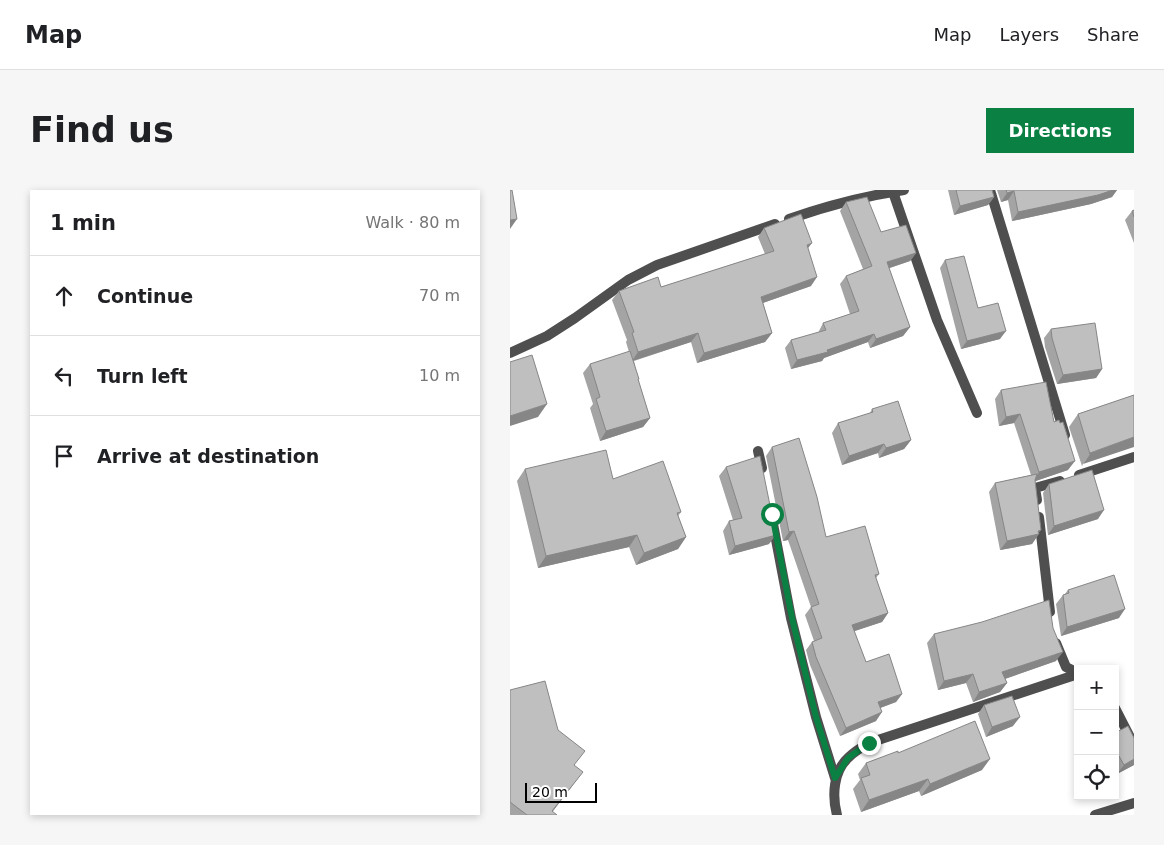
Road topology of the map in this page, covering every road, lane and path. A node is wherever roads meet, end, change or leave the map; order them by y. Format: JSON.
{"nodes":[{"id":1,"x":904,"y":190,"type":"edge"},
{"id":2,"x":990,"y":190,"type":"edge"},
{"id":3,"x":893,"y":192,"type":"junction"},
{"id":4,"x":510,"y":353,"type":"edge"},
{"id":5,"x":977,"y":413,"type":"dead end"},
{"id":6,"x":1068,"y":447,"type":"edge"},
{"id":7,"x":758,"y":451,"type":"dead end"},
{"id":8,"x":1134,"y":457,"type":"edge"},
{"id":9,"x":764,"y":478,"type":"edge"},
{"id":10,"x":772,"y":514,"type":"edge"},
{"id":11,"x":1074,"y":671,"type":"edge"},
{"id":12,"x":1074,"y":674,"type":"edge"},
{"id":13,"x":1116,"y":710,"type":"edge"},
{"id":14,"x":1134,"y":745,"type":"edge"},
{"id":15,"x":835,"y":778,"type":"junction"},
{"id":16,"x":1134,"y":803,"type":"edge"},
{"id":17,"x":837,"y":815,"type":"edge"},
{"id":18,"x":1095,"y":815,"type":"edge"}],
"edges":[{"from":1,"to":3,"type":"street"},
{"from":2,"to":6,"type":"street"},
{"from":3,"to":4,"type":"street"},
{"from":3,"to":5,"type":"street"},
{"from":7,"to":9,"type":"street"},
{"from":8,"to":11,"type":"street"},
{"from":10,"to":15,"type":"street"},
{"from":12,"to":15,"type":"street"},
{"from":13,"to":14,"type":"street"},
{"from":15,"to":17,"type":"street"},
{"from":16,"to":18,"type":"street"}]}
